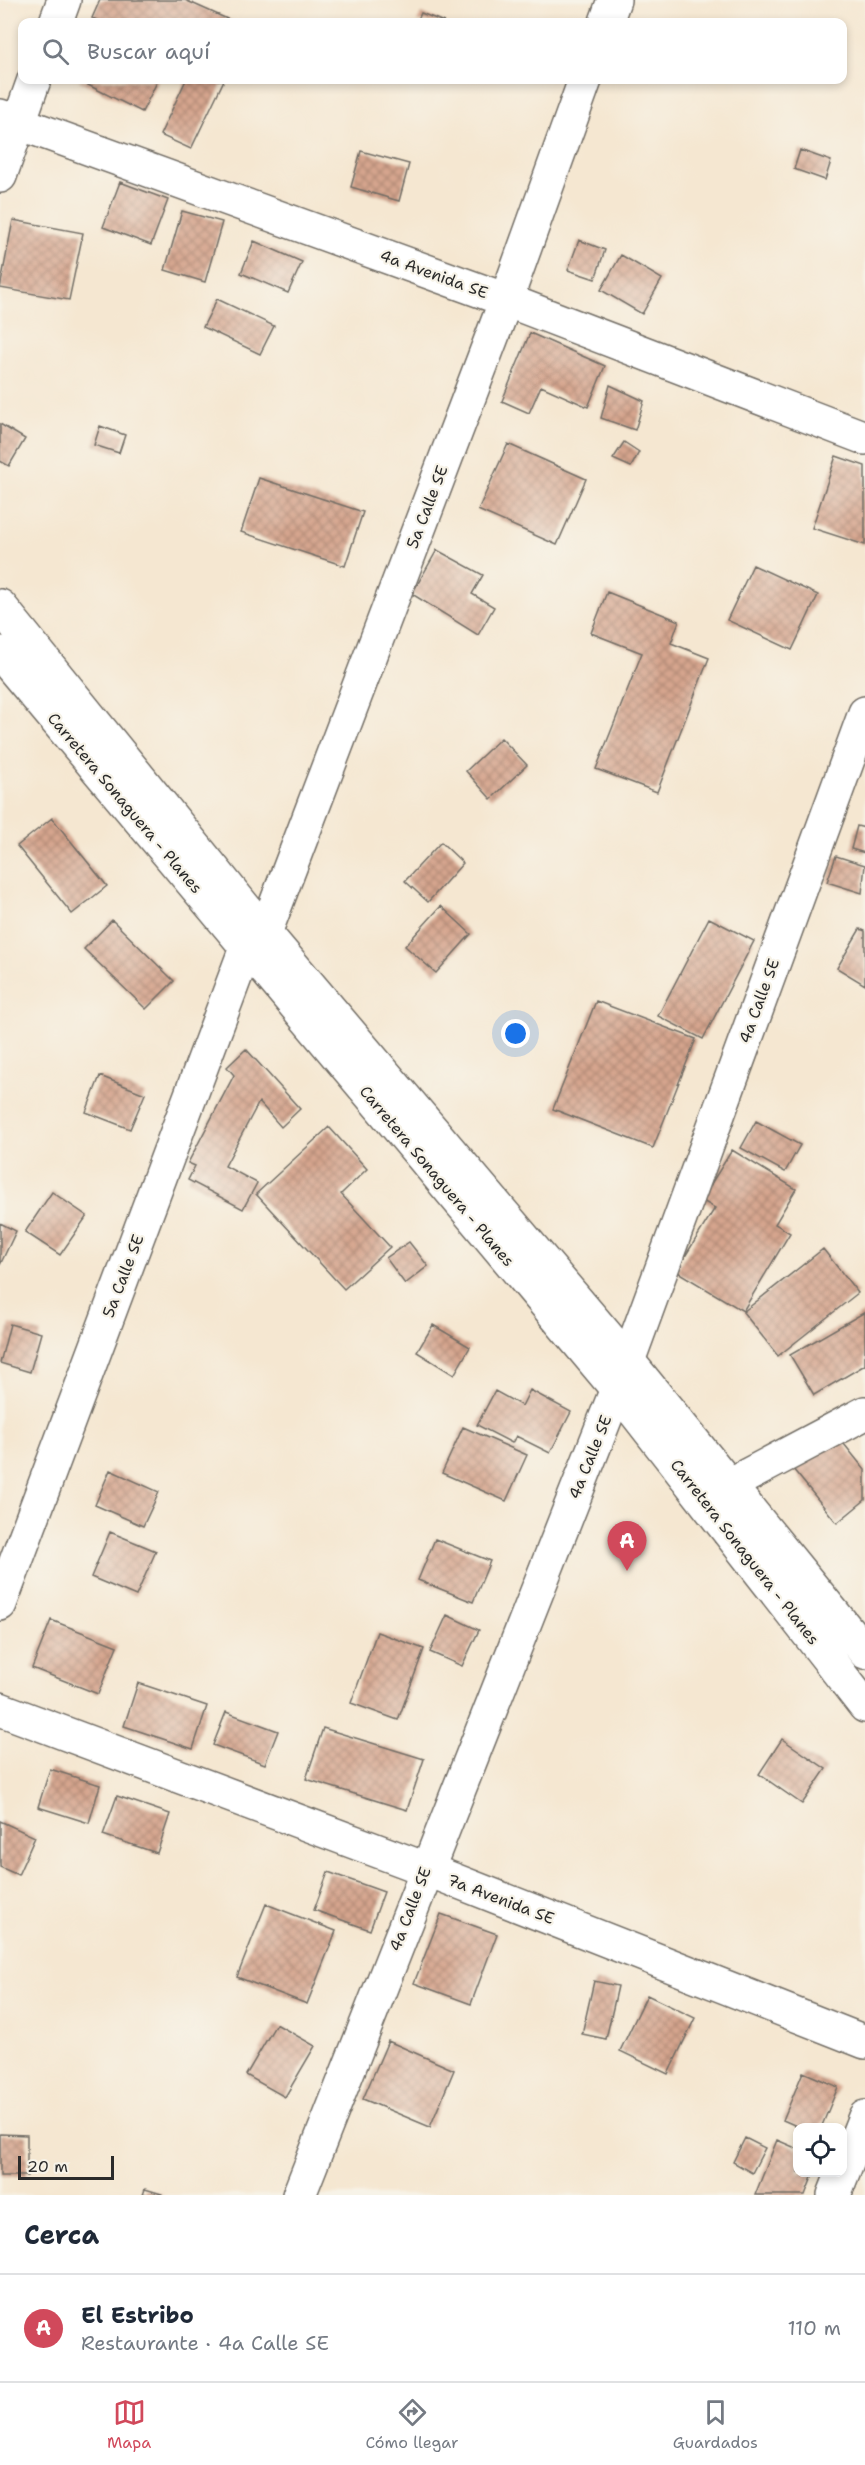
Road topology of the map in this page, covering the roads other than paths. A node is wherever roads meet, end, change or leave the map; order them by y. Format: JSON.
{"nodes":[{"id":1,"x":64,"y":0,"type":"edge"},
{"id":2,"x":614,"y":0,"type":"edge"},
{"id":3,"x":57,"y":18,"type":"edge"},
{"id":4,"x":607,"y":18,"type":"edge"},
{"id":5,"x":32,"y":84,"type":"edge"},
{"id":6,"x":584,"y":84,"type":"edge"},
{"id":7,"x":9,"y":120,"type":"edge"},
{"id":8,"x":0,"y":176,"type":"edge"},
{"id":9,"x":506,"y":300,"type":"junction"},
{"id":10,"x":865,"y":438,"type":"edge"},
{"id":11,"x":0,"y":606,"type":"edge"},
{"id":12,"x":0,"y":653,"type":"edge"},
{"id":13,"x":865,"y":713,"type":"edge"},
{"id":14,"x":255,"y":941,"type":"junction"},
{"id":15,"x":622,"y":1375,"type":"junction"},
{"id":16,"x":865,"y":1413,"type":"edge"},
{"id":17,"x":717,"y":1494,"type":"junction"},
{"id":18,"x":0,"y":1604,"type":"edge"},
{"id":19,"x":865,"y":1652,"type":"edge"},
{"id":20,"x":865,"y":1706,"type":"edge"},
{"id":21,"x":0,"y":1709,"type":"edge"},
{"id":22,"x":426,"y":1869,"type":"junction"},
{"id":23,"x":865,"y":2042,"type":"edge"},
{"id":24,"x":865,"y":2117,"type":"edge"},
{"id":25,"x":299,"y":2195,"type":"edge"},
{"id":26,"x":834,"y":2195,"type":"edge"}],
"edges":[{"from":1,"to":3,"type":"street"},
{"from":2,"to":4,"type":"street"},
{"from":5,"to":7,"type":"street"},
{"from":6,"to":9,"type":"street","name":"5a Calle SE"},
{"from":7,"to":8,"type":"street"},
{"from":7,"to":9,"type":"street","name":"4a Avenida SE"},
{"from":9,"to":10,"type":"street","name":"4a Avenida SE"},
{"from":9,"to":14,"type":"street","name":"5a Calle SE"},
{"from":11,"to":14,"type":"street","name":"Carretera Sonaguera - Planes"},
{"from":12,"to":14,"type":"street","name":"Carretera Sonaguera - Planes"},
{"from":13,"to":15,"type":"street","name":"4a Calle SE"},
{"from":14,"to":15,"type":"street","name":"Carretera Sonaguera - Planes"},
{"from":14,"to":18,"type":"street","name":"5a Calle SE"},
{"from":15,"to":17,"type":"street","name":"Carretera Sonaguera - Planes"},
{"from":15,"to":22,"type":"street","name":"4a Calle SE"},
{"from":16,"to":17,"type":"street"},
{"from":17,"to":19,"type":"street","name":"Carretera Sonaguera - Planes"},
{"from":17,"to":20,"type":"street","name":"Carretera Sonaguera - Planes"},
{"from":21,"to":22,"type":"street","name":"7a Avenida SE"},
{"from":22,"to":23,"type":"street","name":"7a Avenida SE"},
{"from":22,"to":25,"type":"street","name":"4a Calle SE"},
{"from":24,"to":26,"type":"street"}]}
